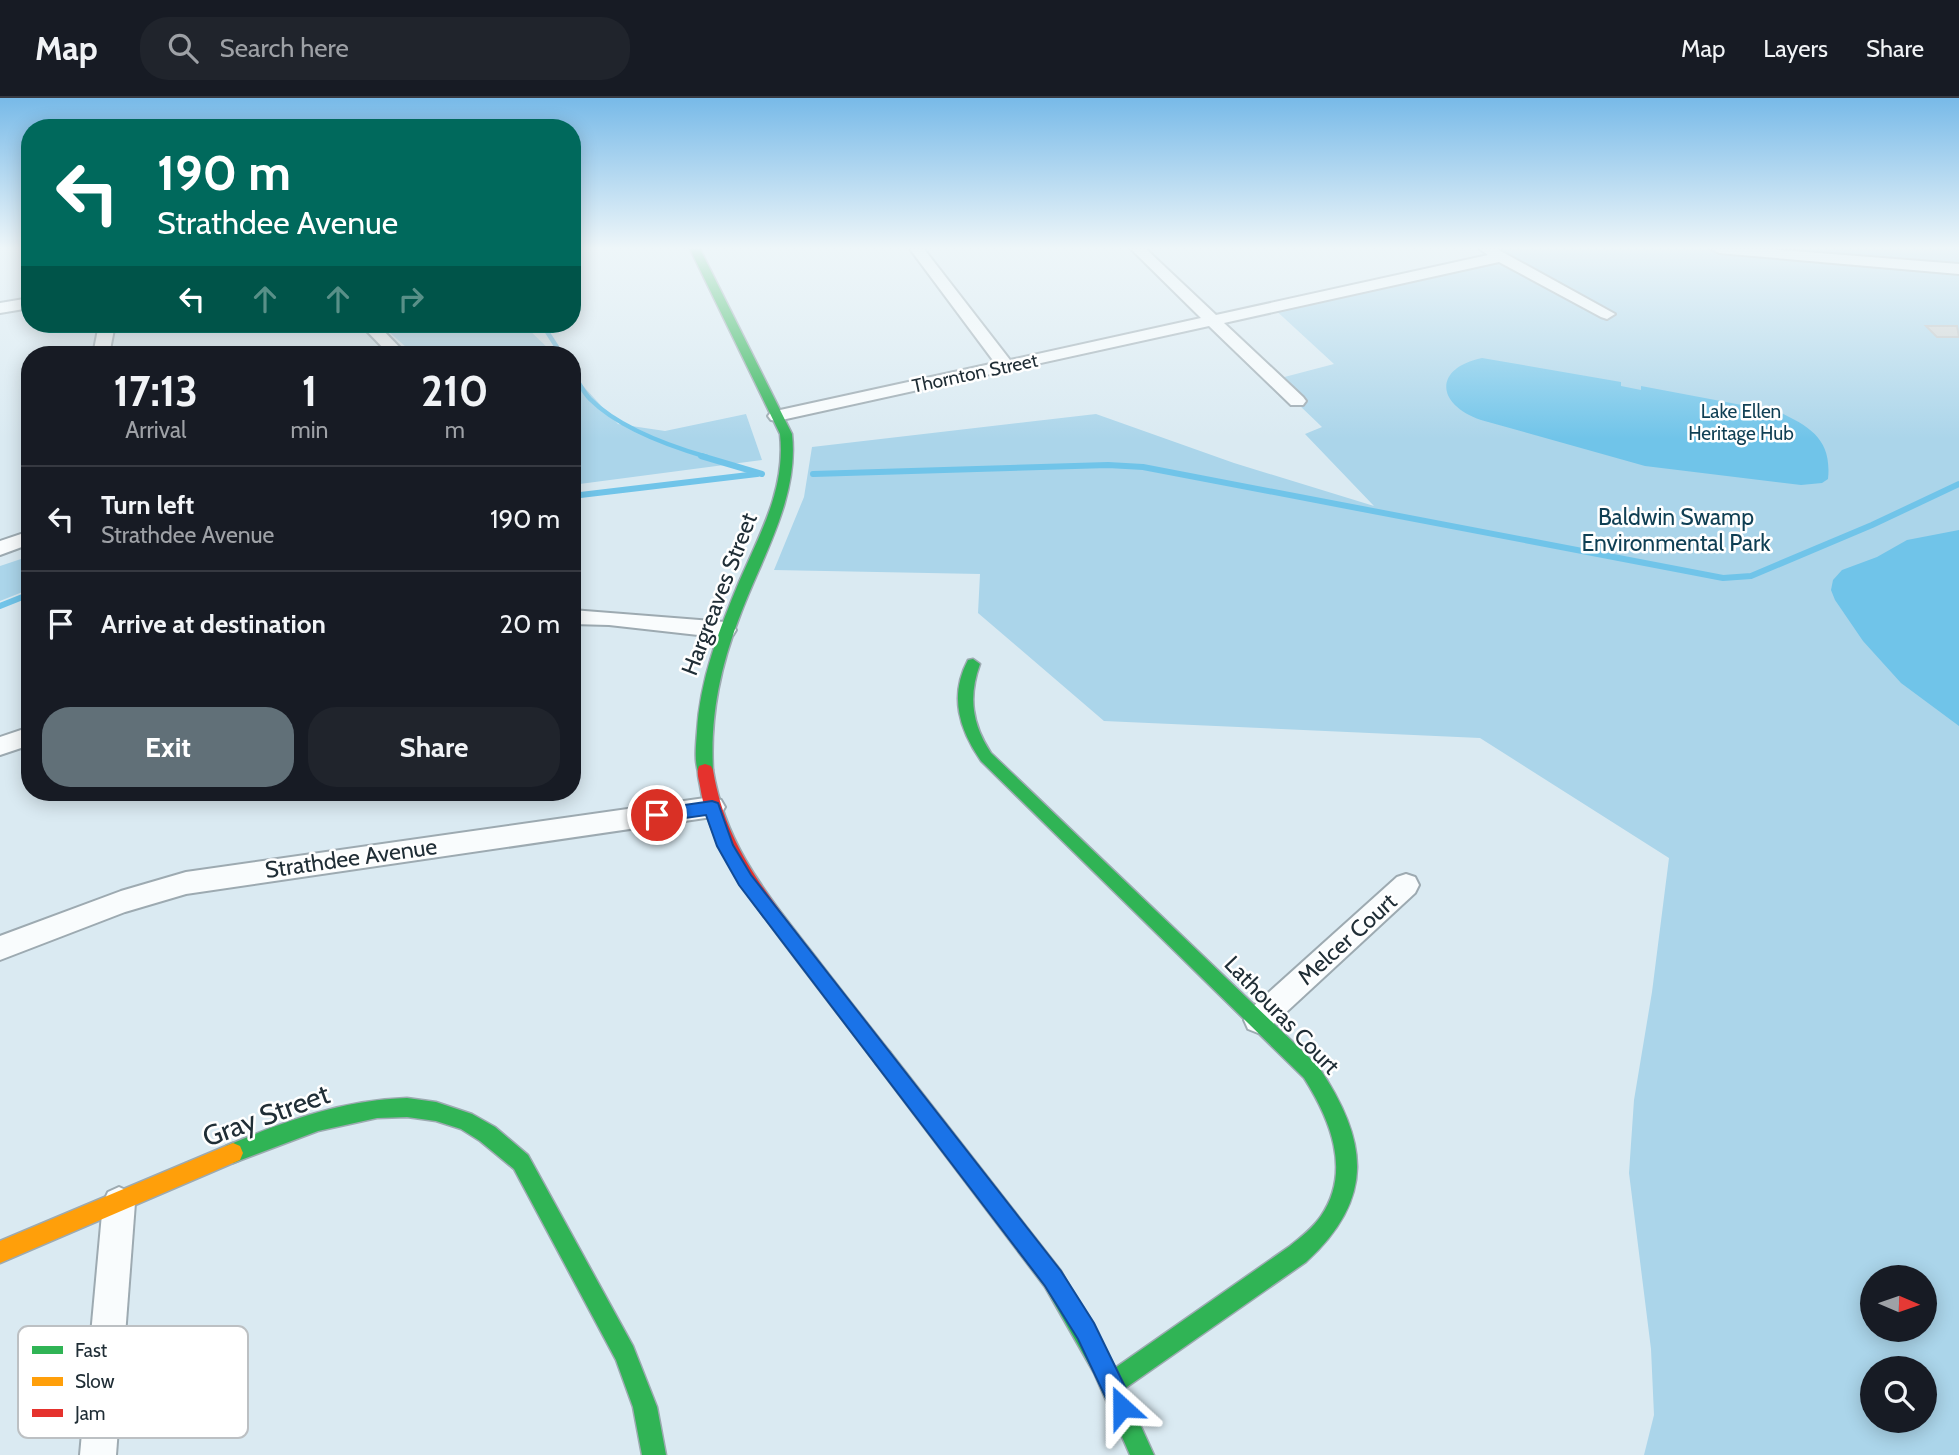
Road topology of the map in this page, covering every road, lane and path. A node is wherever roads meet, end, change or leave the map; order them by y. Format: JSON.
{"nodes":[{"id":1,"x":726,"y":312,"type":"edge"},
{"id":2,"x":965,"y":312,"type":"edge"},
{"id":3,"x":1205,"y":312,"type":"edge"},
{"id":4,"x":1241,"y":312,"type":"edge"},
{"id":5,"x":1604,"y":312,"type":"edge"},
{"id":6,"x":1607,"y":314,"type":"dead end"},
{"id":7,"x":1212,"y":319,"type":"junction"},
{"id":8,"x":377,"y":333,"type":"edge"},
{"id":9,"x":391,"y":346,"type":"edge"},
{"id":10,"x":1006,"y":366,"type":"junction"},
{"id":11,"x":1297,"y":401,"type":"dead end"},
{"id":12,"x":776,"y":416,"type":"junction"},
{"id":13,"x":21,"y":540,"type":"edge"},
{"id":14,"x":0,"y":548,"type":"edge"},
{"id":15,"x":581,"y":617,"type":"edge"},
{"id":16,"x":726,"y":630,"type":"junction"},
{"id":17,"x":973,"y":664,"type":"dead end"},
{"id":18,"x":21,"y":739,"type":"edge"},
{"id":19,"x":0,"y":746,"type":"edge"},
{"id":20,"x":712,"y":807,"type":"junction"},
{"id":21,"x":1406,"y":886,"type":"dead end"},
{"id":22,"x":0,"y":948,"type":"edge"},
{"id":23,"x":1258,"y":1020,"type":"junction"},
{"id":24,"x":119,"y":1203,"type":"junction"},
{"id":25,"x":0,"y":1252,"type":"edge"},
{"id":26,"x":109,"y":1326,"type":"edge"},
{"id":27,"x":1112,"y":1383,"type":"junction"},
{"id":28,"x":654,"y":1455,"type":"edge"},
{"id":29,"x":1142,"y":1455,"type":"edge"}],
"edges":[{"from":1,"to":12,"type":"street","name":"Hargreaves Street"},
{"from":2,"to":10,"type":"street"},
{"from":3,"to":7,"type":"street"},
{"from":4,"to":7,"type":"street","name":"Thornton Street"},
{"from":5,"to":6,"type":"street"},
{"from":7,"to":10,"type":"street","name":"Thornton Street"},
{"from":7,"to":11,"type":"street"},
{"from":8,"to":9,"type":"street"},
{"from":10,"to":12,"type":"street","name":"Thornton Street"},
{"from":12,"to":16,"type":"street","name":"Hargreaves Street"},
{"from":13,"to":14,"type":"street"},
{"from":15,"to":16,"type":"street"},
{"from":16,"to":20,"type":"street","name":"Hargreaves Street"},
{"from":17,"to":23,"type":"street","name":"Lathouras Court"},
{"from":18,"to":19,"type":"street"},
{"from":20,"to":22,"type":"street","name":"Strathdee Avenue"},
{"from":20,"to":27,"type":"street","name":"Hargreaves Street"},
{"from":21,"to":23,"type":"street","name":"Melcer Court"},
{"from":23,"to":27,"type":"street","name":"Lathouras Court"},
{"from":24,"to":25,"type":"street","name":"Gray Street"},
{"from":24,"to":26,"type":"street"},
{"from":24,"to":28,"type":"street","name":"Gray Street"},
{"from":27,"to":29,"type":"street","name":"Hargreaves Street"}]}
